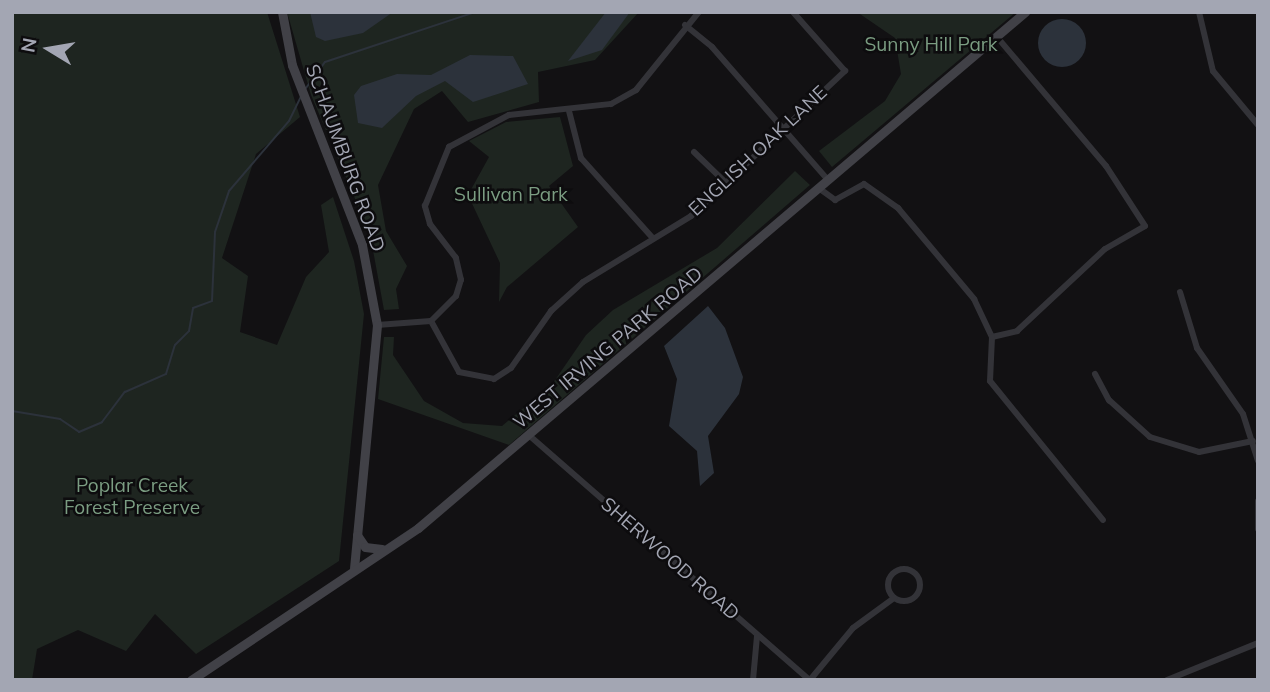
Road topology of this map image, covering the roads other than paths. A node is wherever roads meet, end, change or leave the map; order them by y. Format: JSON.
{"nodes":[{"id":1,"x":282,"y":12,"type":"edge"},
{"id":2,"x":699,"y":12,"type":"edge"},
{"id":3,"x":793,"y":12,"type":"edge"},
{"id":4,"x":1025,"y":12,"type":"edge"},
{"id":5,"x":1199,"y":12,"type":"edge"},
{"id":6,"x":685,"y":25,"type":"junction"},
{"id":7,"x":997,"y":37,"type":"junction"},
{"id":8,"x":569,"y":110,"type":"junction"},
{"id":9,"x":1258,"y":125,"type":"edge"},
{"id":10,"x":781,"y":127,"type":"junction"},
{"id":11,"x":694,"y":152,"type":"dead end"},
{"id":12,"x":829,"y":181,"type":"junction"},
{"id":13,"x":725,"y":182,"type":"junction"},
{"id":14,"x":820,"y":190,"type":"junction"},
{"id":15,"x":652,"y":237,"type":"junction"},
{"id":16,"x":1180,"y":292,"type":"dead end"},
{"id":17,"x":431,"y":321,"type":"junction"},
{"id":18,"x":377,"y":325,"type":"junction"},
{"id":19,"x":992,"y":337,"type":"junction"},
{"id":20,"x":1095,"y":374,"type":"dead end"},
{"id":21,"x":531,"y":437,"type":"junction"},
{"id":22,"x":1253,"y":441,"type":"junction"},
{"id":23,"x":1258,"y":461,"type":"edge"},
{"id":24,"x":1258,"y":501,"type":"edge"},
{"id":25,"x":1103,"y":520,"type":"dead end"},
{"id":26,"x":1258,"y":529,"type":"edge"},
{"id":27,"x":357,"y":534,"type":"junction"},
{"id":28,"x":384,"y":549,"type":"junction"},
{"id":29,"x":354,"y":568,"type":"junction"},
{"id":30,"x":894,"y":598,"type":"junction"},
{"id":31,"x":757,"y":636,"type":"junction"},
{"id":32,"x":1258,"y":643,"type":"edge"},
{"id":33,"x":191,"y":680,"type":"edge"},
{"id":34,"x":753,"y":680,"type":"edge"},
{"id":35,"x":810,"y":680,"type":"edge"},
{"id":36,"x":1167,"y":680,"type":"edge"}],
"edges":[{"from":1,"to":18,"type":"main road","name":"SCHAUMBURG ROAD"},
{"from":2,"to":6,"type":"street"},
{"from":3,"to":10,"type":"street","name":"ENGLISH OAK LANE"},
{"from":4,"to":7,"type":"main road","name":"WEST IRVING PARK ROAD"},
{"from":5,"to":9,"type":"street"},
{"from":6,"to":8,"type":"street"},
{"from":6,"to":10,"type":"street"},
{"from":7,"to":12,"type":"main road","name":"WEST IRVING PARK ROAD"},
{"from":7,"to":19,"type":"street"},
{"from":8,"to":15,"type":"street"},
{"from":8,"to":17,"type":"street"},
{"from":10,"to":12,"type":"street"},
{"from":10,"to":13,"type":"street","name":"ENGLISH OAK LANE"},
{"from":11,"to":13,"type":"street"},
{"from":12,"to":14,"type":"main road","name":"WEST IRVING PARK ROAD"},
{"from":13,"to":15,"type":"street","name":"ENGLISH OAK LANE"},
{"from":14,"to":19,"type":"street"},
{"from":14,"to":21,"type":"main road","name":"WEST IRVING PARK ROAD"},
{"from":15,"to":17,"type":"street","name":"ENGLISH OAK LANE"},
{"from":16,"to":22,"type":"street"},
{"from":17,"to":18,"type":"street"},
{"from":18,"to":27,"type":"main road","name":"SCHAUMBURG ROAD"},
{"from":19,"to":25,"type":"street"},
{"from":20,"to":22,"type":"street"},
{"from":21,"to":28,"type":"main road","name":"WEST IRVING PARK ROAD"},
{"from":21,"to":31,"type":"street","name":"SHERWOOD ROAD"},
{"from":22,"to":23,"type":"street"},
{"from":24,"to":26,"type":"street"},
{"from":27,"to":28,"type":"main road"},
{"from":27,"to":29,"type":"main road","name":"SCHAUMBURG ROAD"},
{"from":28,"to":29,"type":"main road","name":"WEST IRVING PARK ROAD"},
{"from":29,"to":33,"type":"main road","name":"WEST IRVING PARK ROAD"},
{"from":30,"to":30,"type":"street"},
{"from":30,"to":35,"type":"street"},
{"from":31,"to":34,"type":"street"},
{"from":31,"to":35,"type":"street","name":"SHERWOOD ROAD"},
{"from":32,"to":36,"type":"street"}]}
